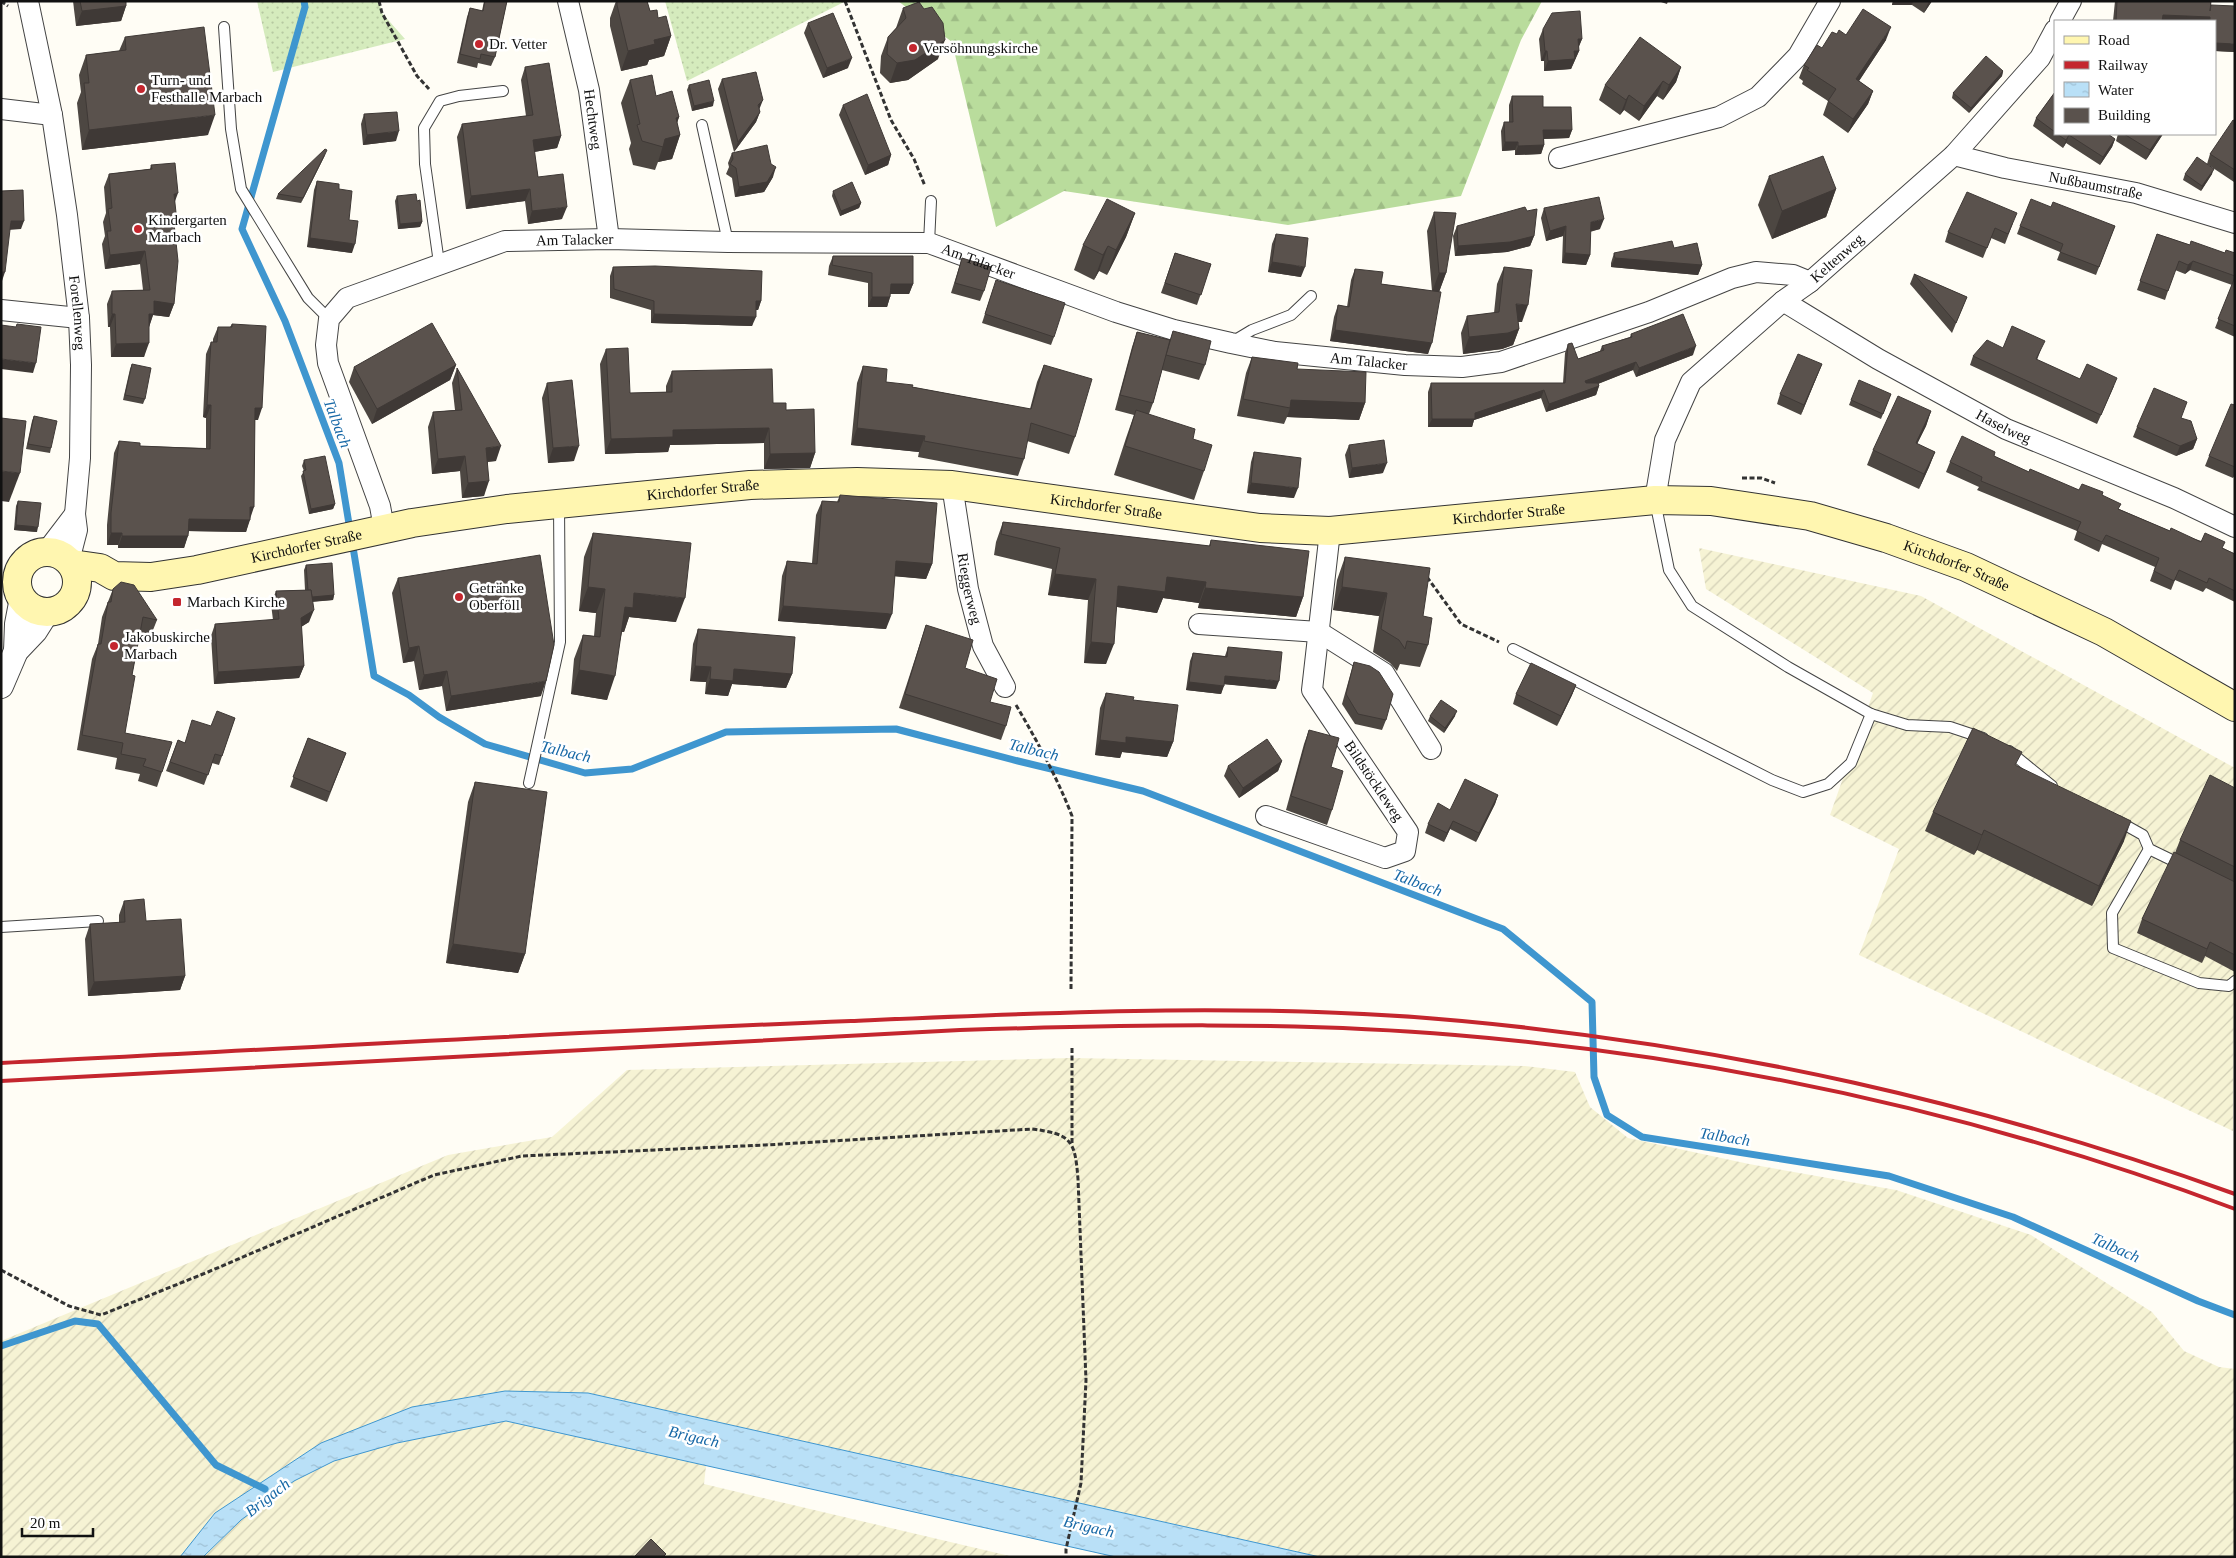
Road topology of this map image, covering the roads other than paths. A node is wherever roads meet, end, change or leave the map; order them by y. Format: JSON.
{"nodes":[{"id":1,"x":28,"y":1,"type":"edge"},
{"id":2,"x":568,"y":1,"type":"edge"},
{"id":3,"x":1830,"y":1,"type":"edge"},
{"id":4,"x":2071,"y":1,"type":"edge"},
{"id":5,"x":2061,"y":20,"type":"edge"},
{"id":6,"x":224,"y":27,"type":"dead end"},
{"id":7,"x":2054,"y":32,"type":"edge"},
{"id":8,"x":503,"y":90,"type":"dead end"},
{"id":9,"x":1,"y":109,"type":"edge"},
{"id":10,"x":52,"y":114,"type":"junction"},
{"id":11,"x":702,"y":125,"type":"dead end"},
{"id":12,"x":1954,"y":155,"type":"junction"},
{"id":13,"x":1559,"y":158,"type":"dead end"},
{"id":14,"x":931,"y":201,"type":"road end"},
{"id":15,"x":2235,"y":223,"type":"edge"},
{"id":16,"x":609,"y":239,"type":"junction"},
{"id":17,"x":728,"y":242,"type":"junction"},
{"id":18,"x":928,"y":244,"type":"junction"},
{"id":19,"x":439,"y":263,"type":"junction"},
{"id":20,"x":1810,"y":282,"type":"junction"},
{"id":21,"x":1311,"y":296,"type":"dead end"},
{"id":22,"x":1783,"y":301,"type":"junction"},
{"id":23,"x":1,"y":310,"type":"edge"},
{"id":24,"x":79,"y":318,"type":"junction"},
{"id":25,"x":329,"y":319,"type":"junction"},
{"id":26,"x":1232,"y":343,"type":"junction"},
{"id":27,"x":952,"y":485,"type":"junction"},
{"id":28,"x":1655,"y":500,"type":"junction"},
{"id":29,"x":558,"y":503,"type":"junction"},
{"id":30,"x":2235,"y":528,"type":"edge"},
{"id":31,"x":372,"y":530,"type":"junction"},
{"id":32,"x":1330,"y":531,"type":"junction"},
{"id":33,"x":32,"y":571,"type":"edge"},
{"id":34,"x":114,"y":576,"type":"junction"},
{"id":35,"x":75,"y":594,"type":"junction"},
{"id":36,"x":48,"y":612,"type":"junction"},
{"id":37,"x":1198,"y":624,"type":"dead end"},
{"id":38,"x":1319,"y":632,"type":"junction"},
{"id":39,"x":1513,"y":649,"type":"road end"},
{"id":40,"x":16,"y":651,"type":"junction"},
{"id":41,"x":1,"y":686,"type":"edge"},
{"id":42,"x":1005,"y":687,"type":"road end"},
{"id":43,"x":2235,"y":706,"type":"edge"},
{"id":44,"x":1871,"y":714,"type":"junction"},
{"id":45,"x":1431,"y":749,"type":"dead end"},
{"id":46,"x":530,"y":778,"type":"dead end"},
{"id":47,"x":2061,"y":791,"type":"edge"},
{"id":48,"x":1266,"y":816,"type":"dead end"},
{"id":49,"x":2110,"y":817,"type":"edge"},
{"id":50,"x":2149,"y":849,"type":"junction"},
{"id":51,"x":2192,"y":870,"type":"edge"},
{"id":52,"x":98,"y":921,"type":"dead end"},
{"id":53,"x":1,"y":927,"type":"edge"},
{"id":54,"x":2235,"y":981,"type":"edge"}],
"edges":[{"from":1,"to":10,"type":"street","name":"Forellenweg"},
{"from":2,"to":16,"type":"street","name":"Hechtweg"},
{"from":3,"to":13,"type":"street"},
{"from":4,"to":5,"type":"street"},
{"from":6,"to":25,"type":"lane"},
{"from":7,"to":12,"type":"street","name":"Keltenweg"},
{"from":8,"to":19,"type":"lane"},
{"from":9,"to":10,"type":"street"},
{"from":10,"to":24,"type":"street","name":"Forellenweg"},
{"from":11,"to":17,"type":"lane"},
{"from":12,"to":15,"type":"street","name":"Nußbaumstraße"},
{"from":12,"to":20,"type":"street","name":"Keltenweg"},
{"from":14,"to":18,"type":"lane","name":"Am Talacker"},
{"from":16,"to":17,"type":"street","name":"Am Talacker"},
{"from":16,"to":19,"type":"street","name":"Am Talacker"},
{"from":17,"to":18,"type":"street","name":"Am Talacker"},
{"from":18,"to":26,"type":"street","name":"Am Talacker"},
{"from":19,"to":25,"type":"street","name":"Am Talacker"},
{"from":20,"to":22,"type":"street","name":"Keltenweg"},
{"from":20,"to":26,"type":"street","name":"Am Talacker"},
{"from":21,"to":26,"type":"lane"},
{"from":22,"to":28,"type":"street","name":"Keltenweg"},
{"from":22,"to":30,"type":"street","name":"Haselweg"},
{"from":23,"to":24,"type":"street"},
{"from":24,"to":33,"type":"street","name":"Forellenweg"},
{"from":25,"to":31,"type":"street"},
{"from":27,"to":29,"type":"main road","name":"Kirchdorfer Straße"},
{"from":27,"to":32,"type":"main road","name":"Kirchdorfer Straße"},
{"from":27,"to":42,"type":"street","name":"Rieggerweg"},
{"from":28,"to":32,"type":"main road","name":"Kirchdorfer Straße"},
{"from":28,"to":43,"type":"main road","name":"Kirchdorfer Straße"},
{"from":28,"to":44,"type":"lane"},
{"from":29,"to":31,"type":"main road","name":"Kirchdorfer Straße"},
{"from":29,"to":46,"type":"lane"},
{"from":31,"to":34,"type":"main road","name":"Kirchdorfer Straße"},
{"from":32,"to":38,"type":"street","name":"Bildstöckleweg"},
{"from":33,"to":34,"type":"main road","name":"Kirchdorfer Straße"},
{"from":33,"to":35,"type":"main road"},
{"from":33,"to":36,"type":"main road"},
{"from":33,"to":40,"type":"street"},
{"from":34,"to":35,"type":"main road","name":"Kirchdorfer Straße"},
{"from":35,"to":36,"type":"main road","name":"Kirchdorfer Straße"},
{"from":36,"to":40,"type":"street"},
{"from":37,"to":38,"type":"street"},
{"from":38,"to":45,"type":"street"},
{"from":38,"to":48,"type":"street","name":"Bildstöckleweg"},
{"from":39,"to":44,"type":"lane"},
{"from":40,"to":41,"type":"street"},
{"from":44,"to":47,"type":"lane"},
{"from":49,"to":50,"type":"lane"},
{"from":50,"to":51,"type":"lane"},
{"from":50,"to":54,"type":"lane"},
{"from":52,"to":53,"type":"lane"}]}
